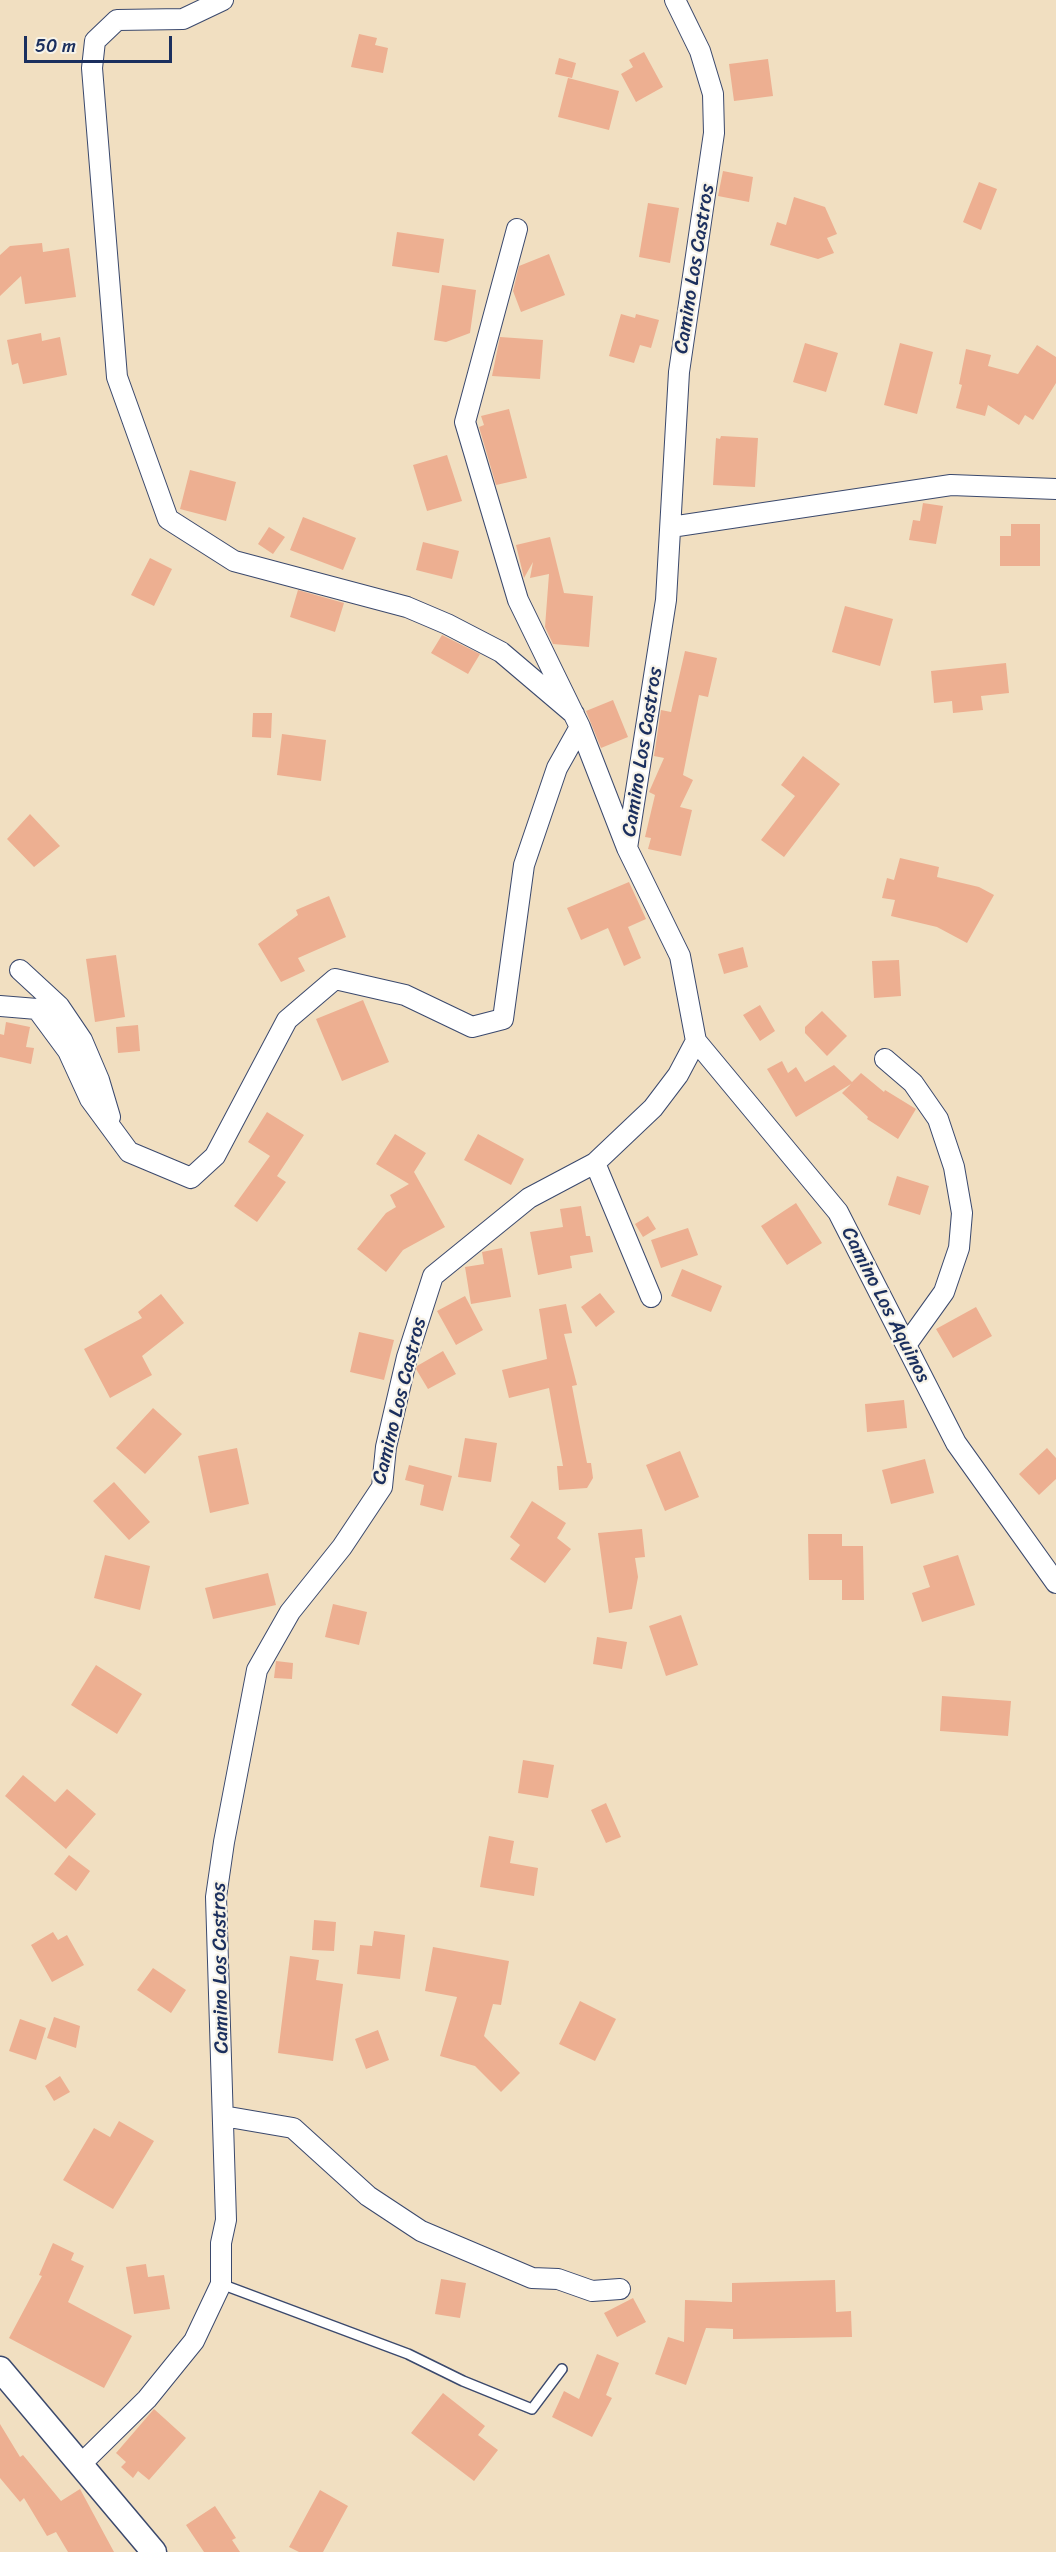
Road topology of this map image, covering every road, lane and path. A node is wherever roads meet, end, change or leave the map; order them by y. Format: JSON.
{"nodes":[{"id":1,"x":223,"y":0,"type":"edge"},
{"id":2,"x":675,"y":0,"type":"edge"},
{"id":3,"x":517,"y":229,"type":"dead end"},
{"id":4,"x":1056,"y":489,"type":"edge"},
{"id":5,"x":671,"y":527,"type":"junction"},
{"id":6,"x":577,"y":721,"type":"junction"},
{"id":7,"x":627,"y":848,"type":"junction"},
{"id":8,"x":20,"y":970,"type":"dead end"},
{"id":9,"x":0,"y":1006,"type":"edge"},
{"id":10,"x":696,"y":1041,"type":"junction"},
{"id":11,"x":885,"y":1059,"type":"dead end"},
{"id":12,"x":114,"y":1131,"type":"junction"},
{"id":13,"x":595,"y":1163,"type":"junction"},
{"id":14,"x":651,"y":1297,"type":"dead end"},
{"id":15,"x":906,"y":1345,"type":"junction"},
{"id":16,"x":1056,"y":1583,"type":"edge"},
{"id":17,"x":223,"y":2116,"type":"junction"},
{"id":18,"x":221,"y":2284,"type":"junction"},
{"id":19,"x":620,"y":2289,"type":"dead end"},
{"id":20,"x":0,"y":2369,"type":"edge"},
{"id":21,"x":562,"y":2369,"type":"dead end"},
{"id":22,"x":80,"y":2465,"type":"junction"},
{"id":23,"x":154,"y":2552,"type":"edge"}],
"edges":[{"from":1,"to":6,"type":"street"},
{"from":2,"to":5,"type":"street","name":"Camino Los Castros"},
{"from":3,"to":6,"type":"street"},
{"from":4,"to":5,"type":"street"},
{"from":5,"to":7,"type":"street","name":"Camino Los Castros"},
{"from":6,"to":7,"type":"street"},
{"from":6,"to":12,"type":"street"},
{"from":7,"to":10,"type":"street","name":"Camino Los Castros"},
{"from":8,"to":12,"type":"street"},
{"from":9,"to":12,"type":"street"},
{"from":10,"to":13,"type":"street","name":"Camino Los Castros"},
{"from":10,"to":15,"type":"street","name":"Camino Los Aquinos"},
{"from":11,"to":15,"type":"street"},
{"from":13,"to":14,"type":"street"},
{"from":13,"to":17,"type":"street","name":"Camino Los Castros"},
{"from":15,"to":16,"type":"street","name":"Camino Los Aquinos"},
{"from":17,"to":18,"type":"street","name":"Camino Los Castros"},
{"from":17,"to":19,"type":"street"},
{"from":18,"to":21,"type":"lane"},
{"from":18,"to":22,"type":"street","name":"Camino Los Castros"},
{"from":20,"to":22,"type":"street"},
{"from":22,"to":23,"type":"street"}]}
